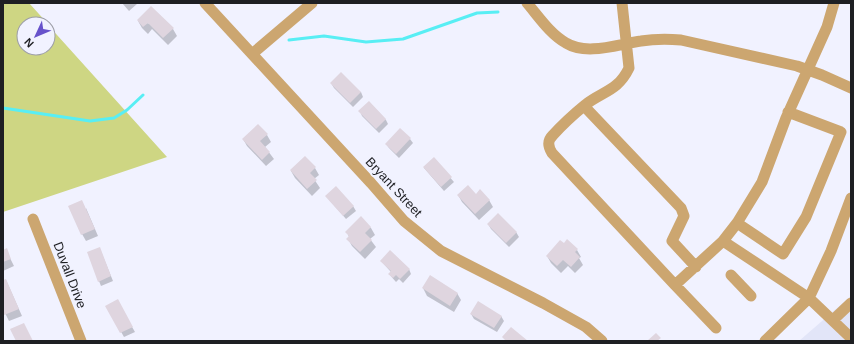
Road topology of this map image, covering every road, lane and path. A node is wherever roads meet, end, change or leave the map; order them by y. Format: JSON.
{"nodes":[{"id":1,"x":205,"y":3,"type":"edge"},
{"id":2,"x":312,"y":3,"type":"edge"},
{"id":3,"x":527,"y":3,"type":"edge"},
{"id":4,"x":622,"y":3,"type":"edge"},
{"id":5,"x":834,"y":3,"type":"edge"},
{"id":6,"x":626,"y":43,"type":"junction"},
{"id":7,"x":252,"y":54,"type":"junction"},
{"id":8,"x":807,"y":70,"type":"junction"},
{"id":9,"x":851,"y":88,"type":"edge"},
{"id":10,"x":584,"y":106,"type":"junction"},
{"id":11,"x":788,"y":112,"type":"junction"},
{"id":12,"x":851,"y":198,"type":"edge"},
{"id":13,"x":33,"y":219,"type":"dead end"},
{"id":14,"x":737,"y":223,"type":"junction"},
{"id":15,"x":723,"y":241,"type":"junction"},
{"id":16,"x":696,"y":267,"type":"junction"},
{"id":17,"x":731,"y":275,"type":"dead end"},
{"id":18,"x":675,"y":285,"type":"junction"},
{"id":19,"x":751,"y":296,"type":"dead end"},
{"id":20,"x":809,"y":298,"type":"junction"},
{"id":21,"x":851,"y":303,"type":"edge"},
{"id":22,"x":833,"y":320,"type":"junction"},
{"id":23,"x":716,"y":328,"type":"dead end"},
{"id":24,"x":851,"y":338,"type":"edge"},
{"id":25,"x":81,"y":341,"type":"edge"},
{"id":26,"x":602,"y":341,"type":"edge"},
{"id":27,"x":765,"y":341,"type":"edge"}],
"edges":[{"from":1,"to":7,"type":"street","name":"Bryant Street"},
{"from":2,"to":7,"type":"street"},
{"from":3,"to":6,"type":"street"},
{"from":4,"to":6,"type":"street"},
{"from":5,"to":8,"type":"street"},
{"from":6,"to":8,"type":"street"},
{"from":6,"to":10,"type":"street"},
{"from":7,"to":26,"type":"street","name":"Bryant Street"},
{"from":8,"to":9,"type":"street"},
{"from":8,"to":11,"type":"street"},
{"from":10,"to":16,"type":"street"},
{"from":10,"to":18,"type":"street"},
{"from":11,"to":14,"type":"street"},
{"from":11,"to":14,"type":"street"},
{"from":12,"to":20,"type":"street"},
{"from":13,"to":25,"type":"street","name":"Duvall Drive"},
{"from":14,"to":15,"type":"street"},
{"from":15,"to":16,"type":"street"},
{"from":15,"to":20,"type":"street"},
{"from":16,"to":18,"type":"street"},
{"from":17,"to":19,"type":"street"},
{"from":18,"to":23,"type":"street"},
{"from":20,"to":22,"type":"street"},
{"from":20,"to":27,"type":"street"},
{"from":21,"to":22,"type":"street"},
{"from":22,"to":24,"type":"street"}]}
